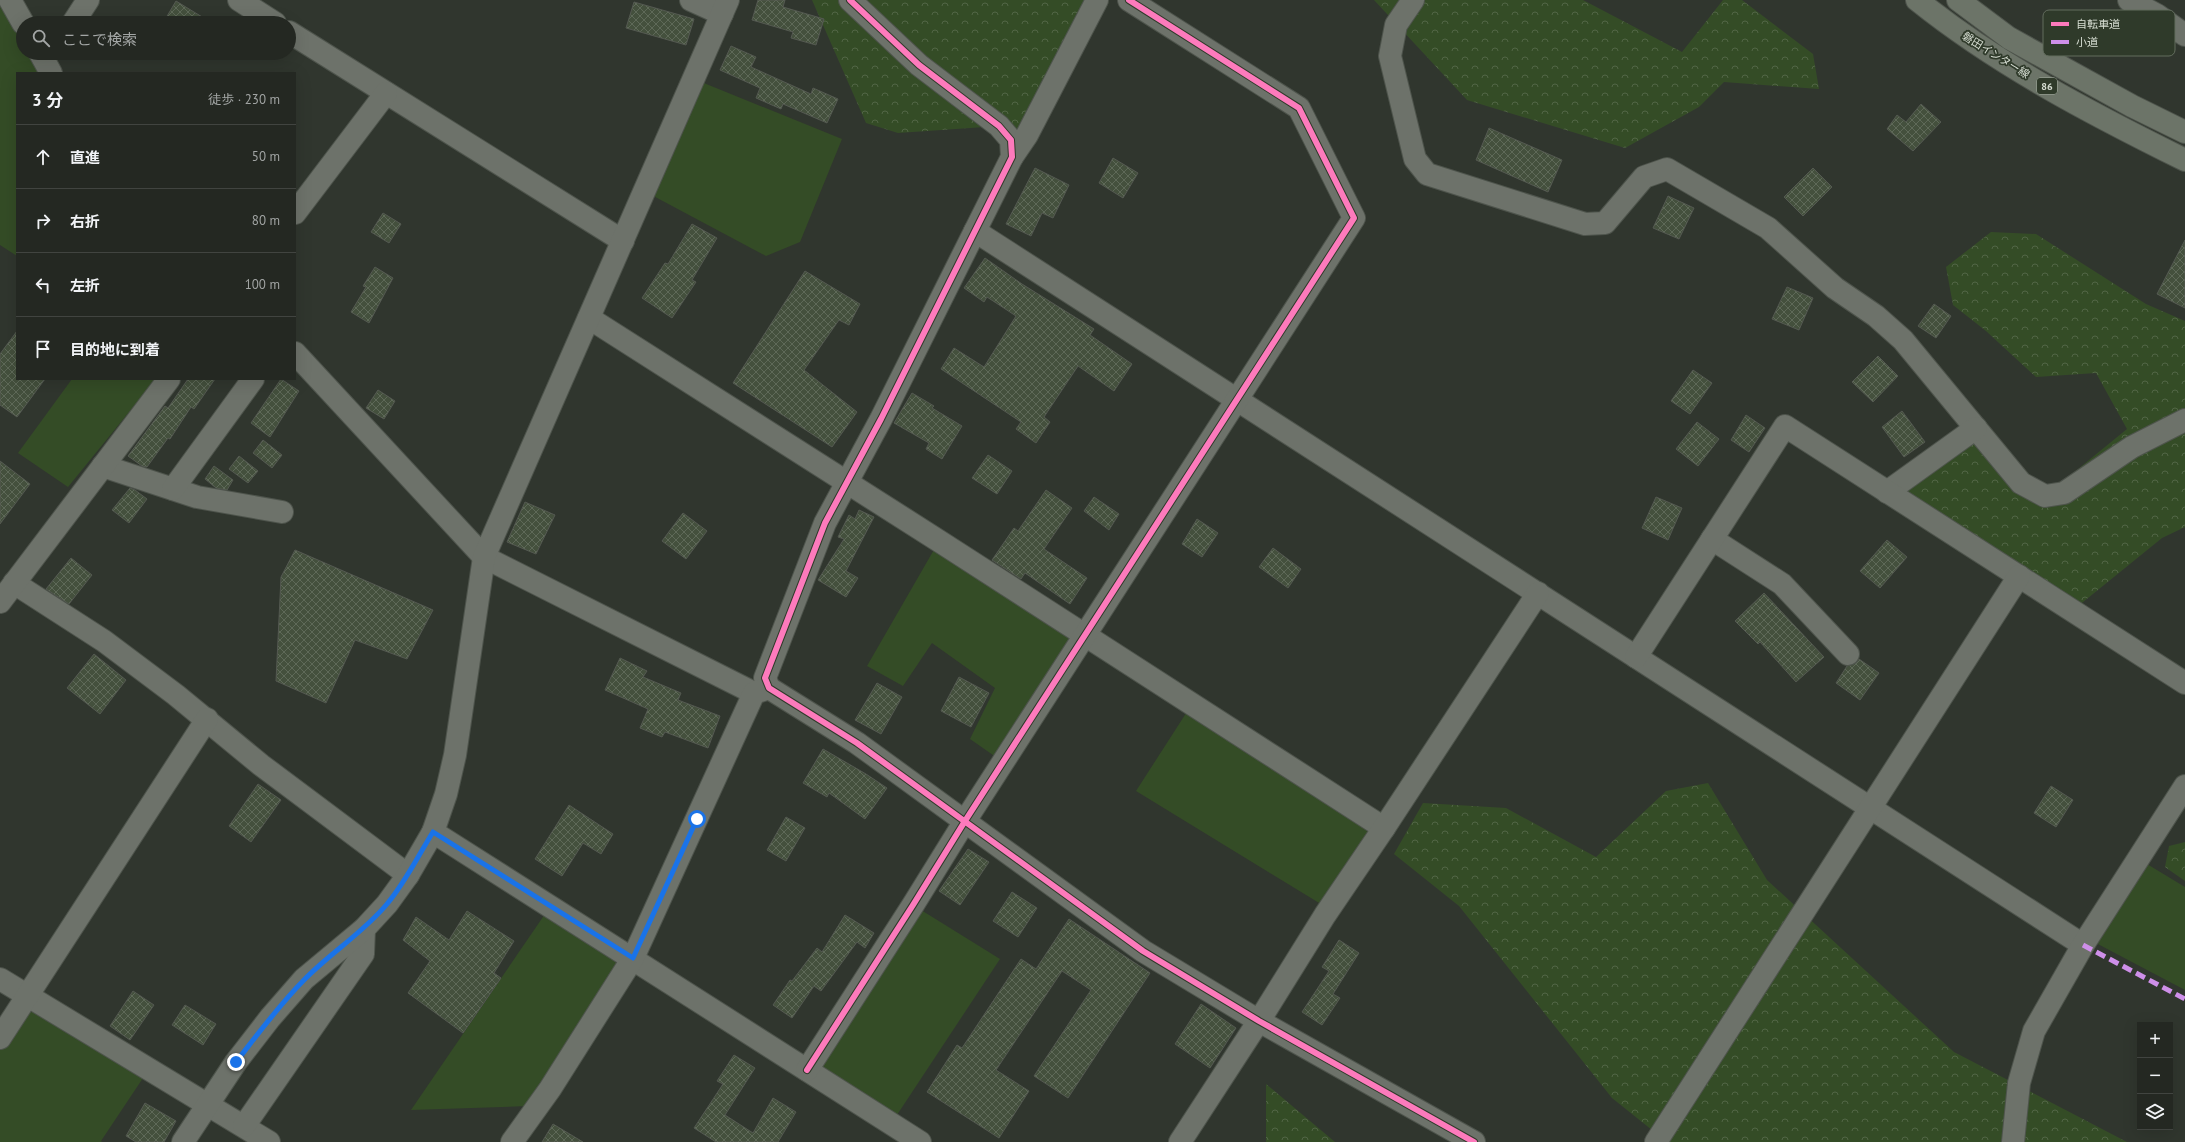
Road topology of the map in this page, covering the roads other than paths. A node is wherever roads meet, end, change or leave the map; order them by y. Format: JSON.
{"nodes":[{"id":1,"x":10,"y":0,"type":"edge"},
{"id":2,"x":88,"y":0,"type":"edge"},
{"id":3,"x":239,"y":0,"type":"edge"},
{"id":4,"x":691,"y":0,"type":"edge"},
{"id":5,"x":850,"y":0,"type":"edge"},
{"id":6,"x":1097,"y":0,"type":"edge"},
{"id":7,"x":1129,"y":0,"type":"edge"},
{"id":8,"x":1413,"y":0,"type":"edge"},
{"id":9,"x":1917,"y":0,"type":"edge"},
{"id":10,"x":1958,"y":0,"type":"edge"},
{"id":11,"x":2129,"y":0,"type":"edge"},
{"id":12,"x":725,"y":7,"type":"edge"},
{"id":13,"x":2148,"y":10,"type":"edge"},
{"id":14,"x":19,"y":16,"type":"edge"},
{"id":15,"x":78,"y":16,"type":"edge"},
{"id":16,"x":264,"y":16,"type":"edge"},
{"id":17,"x":2175,"y":28,"type":"edge"},
{"id":18,"x":2185,"y":35,"type":"edge"},
{"id":19,"x":296,"y":36,"type":"edge"},
{"id":20,"x":386,"y":93,"type":"junction"},
{"id":21,"x":2185,"y":132,"type":"edge"},
{"id":22,"x":1012,"y":158,"type":"junction"},
{"id":23,"x":2185,"y":160,"type":"edge"},
{"id":24,"x":296,"y":212,"type":"edge"},
{"id":25,"x":975,"y":230,"type":"junction"},
{"id":26,"x":622,"y":241,"type":"junction"},
{"id":27,"x":589,"y":318,"type":"junction"},
{"id":28,"x":296,"y":354,"type":"edge"},
{"id":29,"x":168,"y":380,"type":"edge"},
{"id":30,"x":252,"y":380,"type":"edge"},
{"id":31,"x":1238,"y":400,"type":"junction"},
{"id":32,"x":2185,"y":420,"type":"edge"},
{"id":33,"x":1976,"y":428,"type":"junction"},
{"id":34,"x":103,"y":466,"type":"junction"},
{"id":35,"x":847,"y":482,"type":"junction"},
{"id":36,"x":173,"y":489,"type":"junction"},
{"id":37,"x":1887,"y":492,"type":"junction"},
{"id":38,"x":282,"y":512,"type":"dead end"},
{"id":39,"x":1712,"y":538,"type":"junction"},
{"id":40,"x":484,"y":557,"type":"junction"},
{"id":41,"x":2019,"y":576,"type":"junction"},
{"id":42,"x":14,"y":583,"type":"junction"},
{"id":43,"x":1538,"y":593,"type":"junction"},
{"id":44,"x":0,"y":602,"type":"edge"},
{"id":45,"x":1085,"y":635,"type":"junction"},
{"id":46,"x":1848,"y":654,"type":"dead end"},
{"id":47,"x":1636,"y":657,"type":"junction"},
{"id":48,"x":2185,"y":683,"type":"edge"},
{"id":49,"x":762,"y":690,"type":"junction"},
{"id":50,"x":207,"y":720,"type":"junction"},
{"id":51,"x":2185,"y":786,"type":"edge"},
{"id":52,"x":1871,"y":808,"type":"junction"},
{"id":53,"x":965,"y":821,"type":"junction"},
{"id":54,"x":1384,"y":828,"type":"junction"},
{"id":55,"x":433,"y":832,"type":"junction"},
{"id":56,"x":408,"y":875,"type":"junction"},
{"id":57,"x":364,"y":929,"type":"junction"},
{"id":58,"x":2083,"y":945,"type":"junction"},
{"id":59,"x":633,"y":958,"type":"junction"},
{"id":60,"x":0,"y":979,"type":"edge"},
{"id":61,"x":27,"y":996,"type":"junction"},
{"id":62,"x":1259,"y":1021,"type":"junction"},
{"id":63,"x":0,"y":1038,"type":"edge"},
{"id":64,"x":807,"y":1070,"type":"junction"},
{"id":65,"x":207,"y":1104,"type":"junction"},
{"id":66,"x":244,"y":1126,"type":"junction"},
{"id":67,"x":183,"y":1142,"type":"edge"},
{"id":68,"x":269,"y":1142,"type":"edge"},
{"id":69,"x":512,"y":1142,"type":"edge"},
{"id":70,"x":920,"y":1142,"type":"edge"},
{"id":71,"x":1180,"y":1142,"type":"edge"},
{"id":72,"x":1474,"y":1142,"type":"edge"},
{"id":73,"x":1656,"y":1142,"type":"edge"},
{"id":74,"x":2013,"y":1142,"type":"edge"}],
"edges":[{"from":1,"to":14,"type":"street"},
{"from":2,"to":15,"type":"street"},
{"from":3,"to":16,"type":"street"},
{"from":4,"to":12,"type":"street"},
{"from":5,"to":22,"type":"street"},
{"from":6,"to":22,"type":"street"},
{"from":7,"to":31,"type":"street"},
{"from":8,"to":33,"type":"street"},
{"from":9,"to":23,"type":"main road","name":"磐田インター線","number":"86"},
{"from":10,"to":21,"type":"main road","name":"磐田インター線","number":"86"},
{"from":11,"to":13,"type":"street"},
{"from":12,"to":26,"type":"street"},
{"from":17,"to":18,"type":"street"},
{"from":19,"to":20,"type":"street"},
{"from":20,"to":24,"type":"street"},
{"from":20,"to":26,"type":"street"},
{"from":22,"to":25,"type":"street"},
{"from":25,"to":31,"type":"street"},
{"from":25,"to":35,"type":"street"},
{"from":26,"to":27,"type":"street"},
{"from":27,"to":35,"type":"street"},
{"from":27,"to":40,"type":"street"},
{"from":28,"to":40,"type":"street"},
{"from":29,"to":34,"type":"street"},
{"from":30,"to":36,"type":"street"},
{"from":31,"to":43,"type":"street"},
{"from":31,"to":45,"type":"street"},
{"from":32,"to":33,"type":"street"},
{"from":33,"to":37,"type":"street"},
{"from":34,"to":36,"type":"street"},
{"from":34,"to":42,"type":"street"},
{"from":35,"to":45,"type":"street"},
{"from":35,"to":49,"type":"street"},
{"from":36,"to":38,"type":"street"},
{"from":37,"to":39,"type":"street"},
{"from":37,"to":41,"type":"street"},
{"from":39,"to":46,"type":"street"},
{"from":39,"to":47,"type":"street"},
{"from":40,"to":49,"type":"street"},
{"from":40,"to":55,"type":"street"},
{"from":41,"to":48,"type":"street"},
{"from":41,"to":52,"type":"street"},
{"from":42,"to":44,"type":"street"},
{"from":42,"to":50,"type":"street"},
{"from":43,"to":47,"type":"street"},
{"from":43,"to":54,"type":"street"},
{"from":45,"to":53,"type":"street"},
{"from":45,"to":54,"type":"street"},
{"from":47,"to":52,"type":"street"},
{"from":49,"to":53,"type":"street"},
{"from":49,"to":59,"type":"street"},
{"from":50,"to":56,"type":"street"},
{"from":50,"to":61,"type":"street"},
{"from":51,"to":58,"type":"street"},
{"from":52,"to":58,"type":"street"},
{"from":52,"to":73,"type":"street"},
{"from":53,"to":62,"type":"street"},
{"from":53,"to":64,"type":"street"},
{"from":54,"to":62,"type":"street"},
{"from":55,"to":56,"type":"street"},
{"from":55,"to":59,"type":"street"},
{"from":56,"to":57,"type":"street"},
{"from":57,"to":65,"type":"street"},
{"from":57,"to":66,"type":"street"},
{"from":58,"to":74,"type":"street"},
{"from":59,"to":64,"type":"street"},
{"from":59,"to":69,"type":"street"},
{"from":60,"to":61,"type":"street"},
{"from":61,"to":63,"type":"street"},
{"from":61,"to":65,"type":"street"},
{"from":62,"to":71,"type":"street"},
{"from":62,"to":72,"type":"street"},
{"from":64,"to":70,"type":"street"},
{"from":65,"to":66,"type":"street"},
{"from":65,"to":67,"type":"street"},
{"from":66,"to":68,"type":"street"}]}
